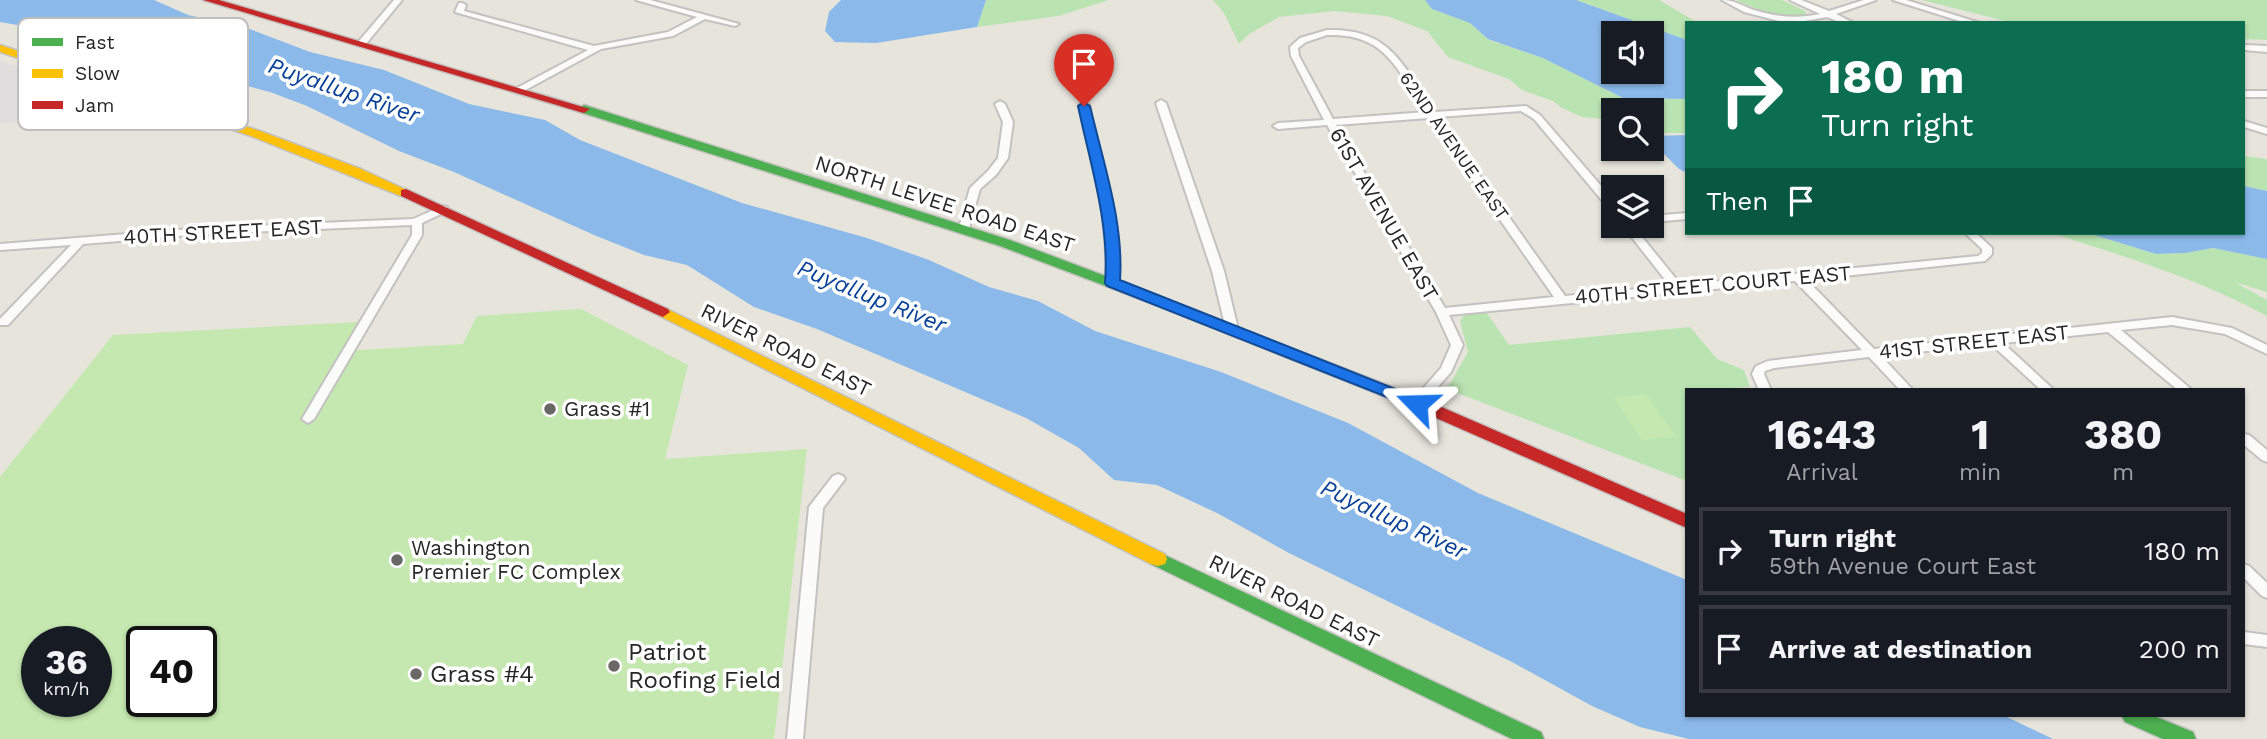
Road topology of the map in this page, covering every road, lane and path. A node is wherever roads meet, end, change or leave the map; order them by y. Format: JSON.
{"nodes":[{"id":1,"x":208,"y":0,"type":"edge"},
{"id":2,"x":398,"y":0,"type":"edge"},
{"id":3,"x":640,"y":0,"type":"edge"},
{"id":4,"x":1727,"y":0,"type":"edge"},
{"id":5,"x":1794,"y":0,"type":"edge"},
{"id":6,"x":1872,"y":0,"type":"edge"},
{"id":7,"x":1897,"y":0,"type":"edge"},
{"id":8,"x":462,"y":5,"type":"dead end"},
{"id":9,"x":1829,"y":15,"type":"junction"},
{"id":10,"x":704,"y":16,"type":"junction"},
{"id":11,"x":1845,"y":21,"type":"edge"},
{"id":12,"x":1969,"y":21,"type":"edge"},
{"id":13,"x":735,"y":23,"type":"dead end"},
{"id":14,"x":1322,"y":34,"type":"joint"},
{"id":15,"x":362,"y":43,"type":"junction"},
{"id":16,"x":0,"y":48,"type":"edge"},
{"id":17,"x":2245,"y":48,"type":"edge"},
{"id":18,"x":595,"y":49,"type":"junction"},
{"id":19,"x":2267,"y":49,"type":"edge"},
{"id":20,"x":18,"y":54,"type":"edge"},
{"id":21,"x":520,"y":90,"type":"junction"},
{"id":22,"x":2245,"y":94,"type":"edge"},
{"id":23,"x":2267,"y":94,"type":"edge"},
{"id":24,"x":1161,"y":103,"type":"dead end"},
{"id":25,"x":1000,"y":104,"type":"dead end"},
{"id":26,"x":1084,"y":106,"type":"dead end"},
{"id":27,"x":1433,"y":115,"type":"junction"},
{"id":28,"x":1330,"y":122,"type":"junction"},
{"id":29,"x":2245,"y":124,"type":"edge"},
{"id":30,"x":1278,"y":126,"type":"dead end"},
{"id":31,"x":248,"y":129,"type":"edge"},
{"id":32,"x":2267,"y":131,"type":"edge"},
{"id":33,"x":1601,"y":193,"type":"edge"},
{"id":34,"x":443,"y":209,"type":"junction"},
{"id":35,"x":1685,"y":216,"type":"edge"},
{"id":36,"x":1664,"y":218,"type":"edge"},
{"id":37,"x":415,"y":222,"type":"junction"},
{"id":38,"x":964,"y":228,"type":"junction"},
{"id":39,"x":1972,"y":235,"type":"edge"},
{"id":40,"x":1637,"y":238,"type":"edge"},
{"id":41,"x":80,"y":240,"type":"junction"},
{"id":42,"x":0,"y":247,"type":"edge"},
{"id":43,"x":1798,"y":278,"type":"junction"},
{"id":44,"x":1112,"y":283,"type":"junction"},
{"id":45,"x":1677,"y":288,"type":"junction"},
{"id":46,"x":1561,"y":299,"type":"junction"},
{"id":47,"x":1442,"y":312,"type":"junction"},
{"id":48,"x":4,"y":323,"type":"dead end"},
{"id":49,"x":2111,"y":328,"type":"junction"},
{"id":50,"x":1232,"y":329,"type":"junction"},
{"id":51,"x":1993,"y":340,"type":"junction"},
{"id":52,"x":2267,"y":350,"type":"edge"},
{"id":53,"x":1871,"y":353,"type":"junction"},
{"id":54,"x":1764,"y":388,"type":"edge"},
{"id":55,"x":1905,"y":388,"type":"edge"},
{"id":56,"x":2046,"y":388,"type":"edge"},
{"id":57,"x":2184,"y":388,"type":"edge"},
{"id":58,"x":1417,"y":404,"type":"junction"},
{"id":59,"x":308,"y":419,"type":"dead end"},
{"id":60,"x":2245,"y":439,"type":"edge"},
{"id":61,"x":2267,"y":457,"type":"edge"},
{"id":62,"x":838,"y":479,"type":"dead end"},
{"id":63,"x":1685,"y":521,"type":"edge"},
{"id":64,"x":2245,"y":571,"type":"edge"},
{"id":65,"x":2267,"y":592,"type":"edge"},
{"id":66,"x":2245,"y":638,"type":"edge"},
{"id":67,"x":2267,"y":641,"type":"edge"},
{"id":68,"x":2134,"y":717,"type":"edge"},
{"id":69,"x":1524,"y":737,"type":"edge"},
{"id":70,"x":795,"y":739,"type":"edge"},
{"id":71,"x":2185,"y":739,"type":"edge"}],
"edges":[{"from":1,"to":15,"type":"street","name":"NORTH LEVEE ROAD EAST"},
{"from":2,"to":15,"type":"street"},
{"from":3,"to":10,"type":"street"},
{"from":4,"to":9,"type":"street"},
{"from":5,"to":9,"type":"street"},
{"from":6,"to":9,"type":"street"},
{"from":7,"to":12,"type":"street"},
{"from":8,"to":18,"type":"street"},
{"from":9,"to":11,"type":"street"},
{"from":10,"to":13,"type":"street"},
{"from":10,"to":18,"type":"street"},
{"from":14,"to":27,"type":"street","name":"62ND AVENUE EAST"},
{"from":14,"to":28,"type":"street","name":"61ST AVENUE EAST"},
{"from":15,"to":21,"type":"street","name":"NORTH LEVEE ROAD EAST"},
{"from":16,"to":20,"type":"street","name":"RIVER ROAD EAST"},
{"from":17,"to":19,"type":"street"},
{"from":18,"to":21,"type":"street"},
{"from":21,"to":38,"type":"street","name":"NORTH LEVEE ROAD EAST"},
{"from":22,"to":23,"type":"street"},
{"from":24,"to":50,"type":"street"},
{"from":25,"to":38,"type":"street"},
{"from":26,"to":44,"type":"street"},
{"from":27,"to":28,"type":"street"},
{"from":27,"to":33,"type":"street"},
{"from":27,"to":46,"type":"street","name":"62ND AVENUE EAST"},
{"from":28,"to":30,"type":"street"},
{"from":28,"to":47,"type":"street","name":"61ST AVENUE EAST"},
{"from":29,"to":32,"type":"street"},
{"from":31,"to":34,"type":"street","name":"RIVER ROAD EAST"},
{"from":34,"to":37,"type":"street","name":"40TH STREET EAST"},
{"from":34,"to":69,"type":"street","name":"RIVER ROAD EAST"},
{"from":35,"to":36,"type":"street"},
{"from":37,"to":41,"type":"street","name":"40TH STREET EAST"},
{"from":37,"to":59,"type":"street"},
{"from":38,"to":44,"type":"street","name":"NORTH LEVEE ROAD EAST"},
{"from":39,"to":43,"type":"street","name":"40TH STREET COURT EAST"},
{"from":40,"to":45,"type":"street"},
{"from":41,"to":42,"type":"street","name":"40TH STREET EAST"},
{"from":41,"to":48,"type":"street"},
{"from":43,"to":45,"type":"street","name":"40TH STREET COURT EAST"},
{"from":43,"to":53,"type":"street"},
{"from":44,"to":50,"type":"street","name":"NORTH LEVEE ROAD EAST"},
{"from":45,"to":46,"type":"street","name":"40TH STREET COURT EAST"},
{"from":46,"to":47,"type":"street","name":"40TH STREET COURT EAST"},
{"from":47,"to":58,"type":"street","name":"61ST AVENUE EAST"},
{"from":49,"to":51,"type":"street","name":"41ST STREET EAST"},
{"from":49,"to":52,"type":"street","name":"41ST STREET EAST"},
{"from":49,"to":57,"type":"street"},
{"from":50,"to":58,"type":"street","name":"NORTH LEVEE ROAD EAST"},
{"from":51,"to":53,"type":"street","name":"41ST STREET EAST"},
{"from":51,"to":56,"type":"street"},
{"from":53,"to":54,"type":"street","name":"41ST STREET EAST"},
{"from":53,"to":55,"type":"street"},
{"from":58,"to":63,"type":"street","name":"NORTH LEVEE ROAD EAST"},
{"from":60,"to":61,"type":"street"},
{"from":62,"to":70,"type":"street"},
{"from":64,"to":65,"type":"street"},
{"from":66,"to":67,"type":"street"},
{"from":68,"to":71,"type":"street"}]}
